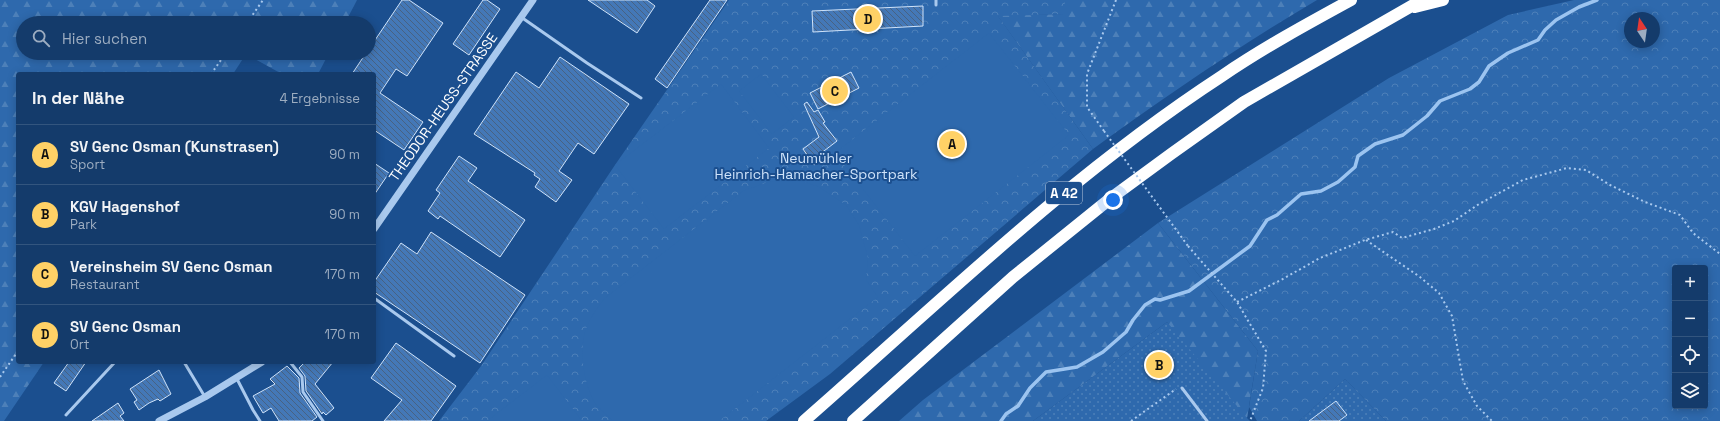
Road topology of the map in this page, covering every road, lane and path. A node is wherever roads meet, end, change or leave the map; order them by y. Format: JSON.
{"nodes":[{"id":1,"x":263,"y":0,"type":"edge"},
{"id":2,"x":532,"y":0,"type":"edge"},
{"id":3,"x":936,"y":0,"type":"edge"},
{"id":4,"x":1116,"y":0,"type":"edge"},
{"id":5,"x":1351,"y":0,"type":"edge"},
{"id":6,"x":1422,"y":0,"type":"edge"},
{"id":7,"x":1443,"y":0,"type":"edge"},
{"id":8,"x":936,"y":5,"type":"dead end"},
{"id":9,"x":1402,"y":10,"type":"junction"},
{"id":10,"x":252,"y":16,"type":"edge"},
{"id":11,"x":521,"y":17,"type":"junction"},
{"id":12,"x":221,"y":60,"type":"edge"},
{"id":13,"x":212,"y":72,"type":"edge"},
{"id":14,"x":641,"y":98,"type":"dead end"},
{"id":15,"x":376,"y":226,"type":"edge"},
{"id":16,"x":1365,"y":240,"type":"junction"},
{"id":17,"x":1720,"y":254,"type":"edge"},
{"id":18,"x":376,"y":299,"type":"edge"},
{"id":19,"x":1237,"y":302,"type":"junction"},
{"id":20,"x":16,"y":354,"type":"edge"},
{"id":21,"x":454,"y":356,"type":"dead end"},
{"id":22,"x":113,"y":364,"type":"edge"},
{"id":23,"x":185,"y":364,"type":"edge"},
{"id":24,"x":259,"y":364,"type":"edge"},
{"id":25,"x":292,"y":364,"type":"edge"},
{"id":26,"x":0,"y":377,"type":"edge"},
{"id":27,"x":237,"y":379,"type":"junction"},
{"id":28,"x":1182,"y":388,"type":"joint"},
{"id":29,"x":205,"y":397,"type":"junction"},
{"id":30,"x":66,"y":415,"type":"dead end"},
{"id":31,"x":159,"y":421,"type":"edge"},
{"id":32,"x":260,"y":421,"type":"edge"},
{"id":33,"x":323,"y":421,"type":"edge"},
{"id":34,"x":804,"y":421,"type":"edge"},
{"id":35,"x":853,"y":421,"type":"edge"},
{"id":36,"x":1131,"y":421,"type":"edge"},
{"id":37,"x":1208,"y":421,"type":"edge"},
{"id":38,"x":1250,"y":421,"type":"edge"},
{"id":39,"x":1492,"y":421,"type":"edge"}],
"edges":[{"from":1,"to":10,"type":"path"},
{"from":2,"to":11,"type":"street","name":"THEODOR-HEUSS-STRASSE"},
{"from":3,"to":8,"type":"lane"},
{"from":4,"to":19,"type":"path","bridge":true},
{"from":5,"to":34,"type":"highway","number":"A 42"},
{"from":6,"to":9,"type":"highway","number":"A 42"},
{"from":7,"to":9,"type":"highway"},
{"from":9,"to":35,"type":"highway","number":"A 42"},
{"from":11,"to":14,"type":"lane"},
{"from":11,"to":15,"type":"street","name":"THEODOR-HEUSS-STRASSE"},
{"from":12,"to":13,"type":"path"},
{"from":16,"to":17,"type":"path"},
{"from":16,"to":19,"type":"path"},
{"from":16,"to":39,"type":"path"},
{"from":18,"to":21,"type":"lane"},
{"from":19,"to":38,"type":"path"},
{"from":20,"to":26,"type":"path"},
{"from":22,"to":30,"type":"lane"},
{"from":23,"to":29,"type":"lane"},
{"from":24,"to":27,"type":"street"},
{"from":25,"to":33,"type":"lane"},
{"from":27,"to":29,"type":"street"},
{"from":27,"to":32,"type":"lane"},
{"from":28,"to":36,"type":"path"},
{"from":28,"to":37,"type":"lane"},
{"from":29,"to":31,"type":"street"}]}
